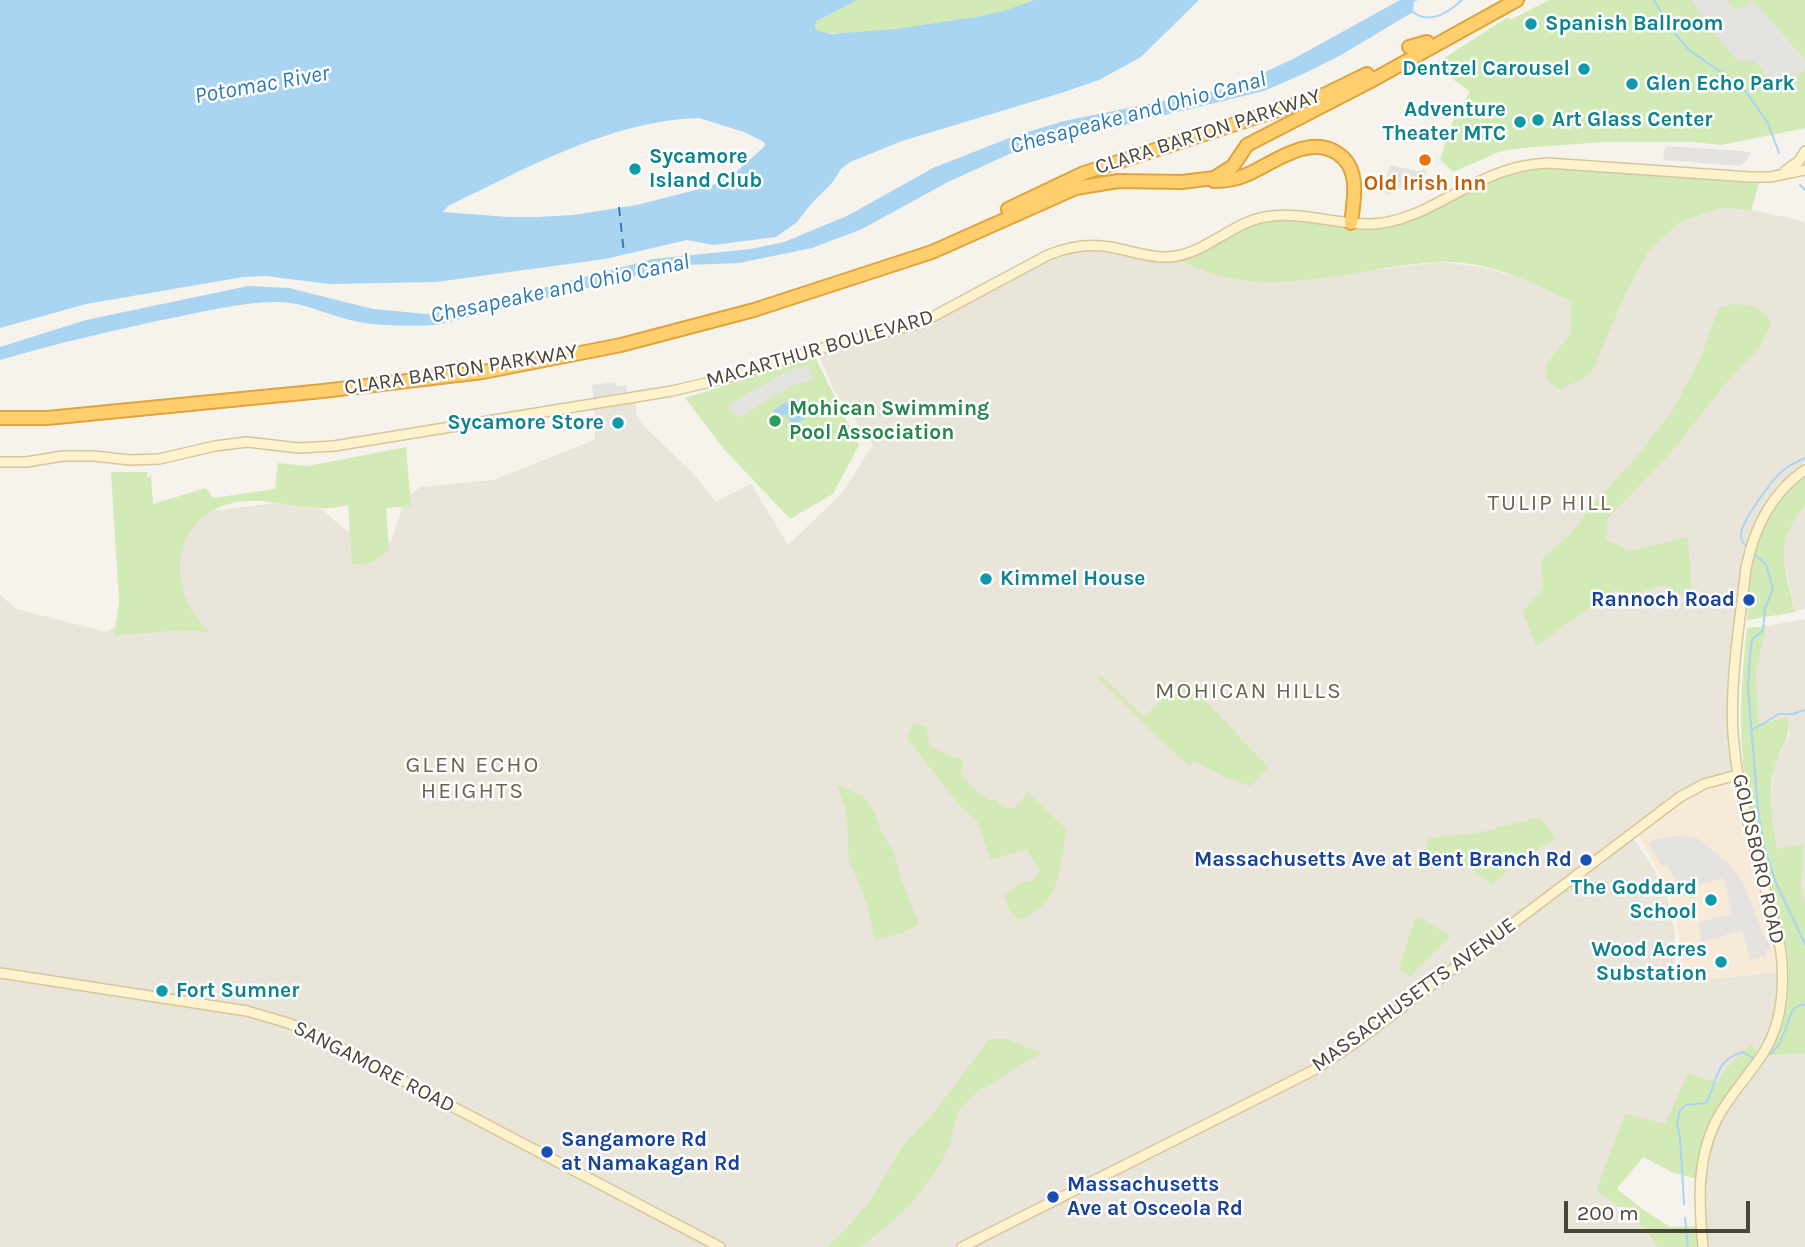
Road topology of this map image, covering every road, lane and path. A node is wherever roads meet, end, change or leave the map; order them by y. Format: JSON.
{"nodes":[{"id":1,"x":1503,"y":0,"type":"edge"},
{"id":2,"x":1517,"y":0,"type":"edge"},
{"id":3,"x":1427,"y":42,"type":"junction"},
{"id":4,"x":1409,"y":47,"type":"dead end"},
{"id":5,"x":1369,"y":66,"type":"dead end"},
{"id":6,"x":1326,"y":93,"type":"junction"},
{"id":7,"x":1256,"y":141,"type":"junction"},
{"id":8,"x":1805,"y":153,"type":"edge"},
{"id":9,"x":1128,"y":157,"type":"junction"},
{"id":10,"x":1805,"y":162,"type":"edge"},
{"id":11,"x":1271,"y":163,"type":"junction"},
{"id":12,"x":1805,"y":170,"type":"edge"},
{"id":13,"x":1777,"y":176,"type":"junction"},
{"id":14,"x":1137,"y":180,"type":"junction"},
{"id":15,"x":1203,"y":181,"type":"junction"},
{"id":16,"x":1351,"y":223,"type":"junction"},
{"id":17,"x":911,"y":258,"type":"junction"},
{"id":18,"x":0,"y":418,"type":"edge"},
{"id":19,"x":0,"y":462,"type":"edge"},
{"id":20,"x":1805,"y":470,"type":"edge"},
{"id":21,"x":1737,"y":775,"type":"junction"},
{"id":22,"x":0,"y":973,"type":"edge"},
{"id":23,"x":720,"y":1247,"type":"edge"},
{"id":24,"x":962,"y":1247,"type":"edge"},
{"id":25,"x":1703,"y":1247,"type":"edge"}],
"edges":[{"from":1,"to":3,"type":"highway","name":"CLARA BARTON PARKWAY"},
{"from":2,"to":7,"type":"highway","name":"CLARA BARTON PARKWAY"},
{"from":3,"to":4,"type":"highway"},
{"from":3,"to":6,"type":"highway","name":"CLARA BARTON PARKWAY"},
{"from":5,"to":6,"type":"highway"},
{"from":6,"to":9,"type":"highway","name":"CLARA BARTON PARKWAY"},
{"from":7,"to":11,"type":"highway"},
{"from":7,"to":15,"type":"highway","name":"CLARA BARTON PARKWAY"},
{"from":8,"to":10,"type":"main road"},
{"from":8,"to":13,"type":"main road"},
{"from":9,"to":14,"type":"highway"},
{"from":9,"to":17,"type":"highway","name":"CLARA BARTON PARKWAY"},
{"from":11,"to":15,"type":"highway"},
{"from":11,"to":16,"type":"highway"},
{"from":12,"to":13,"type":"main road","name":"MACARTHUR BOULEVARD"},
{"from":13,"to":16,"type":"main road","name":"MACARTHUR BOULEVARD"},
{"from":14,"to":15,"type":"highway","name":"CLARA BARTON PARKWAY"},
{"from":14,"to":17,"type":"highway","name":"CLARA BARTON PARKWAY"},
{"from":16,"to":19,"type":"main road","name":"MACARTHUR BOULEVARD"},
{"from":17,"to":18,"type":"highway","name":"CLARA BARTON PARKWAY"},
{"from":20,"to":21,"type":"main road","name":"GOLDSBORO ROAD"},
{"from":21,"to":24,"type":"main road","name":"MASSACHUSETTS AVENUE"},
{"from":21,"to":25,"type":"main road","name":"GOLDSBORO ROAD"},
{"from":22,"to":23,"type":"main road","name":"SANGAMORE ROAD"}]}
